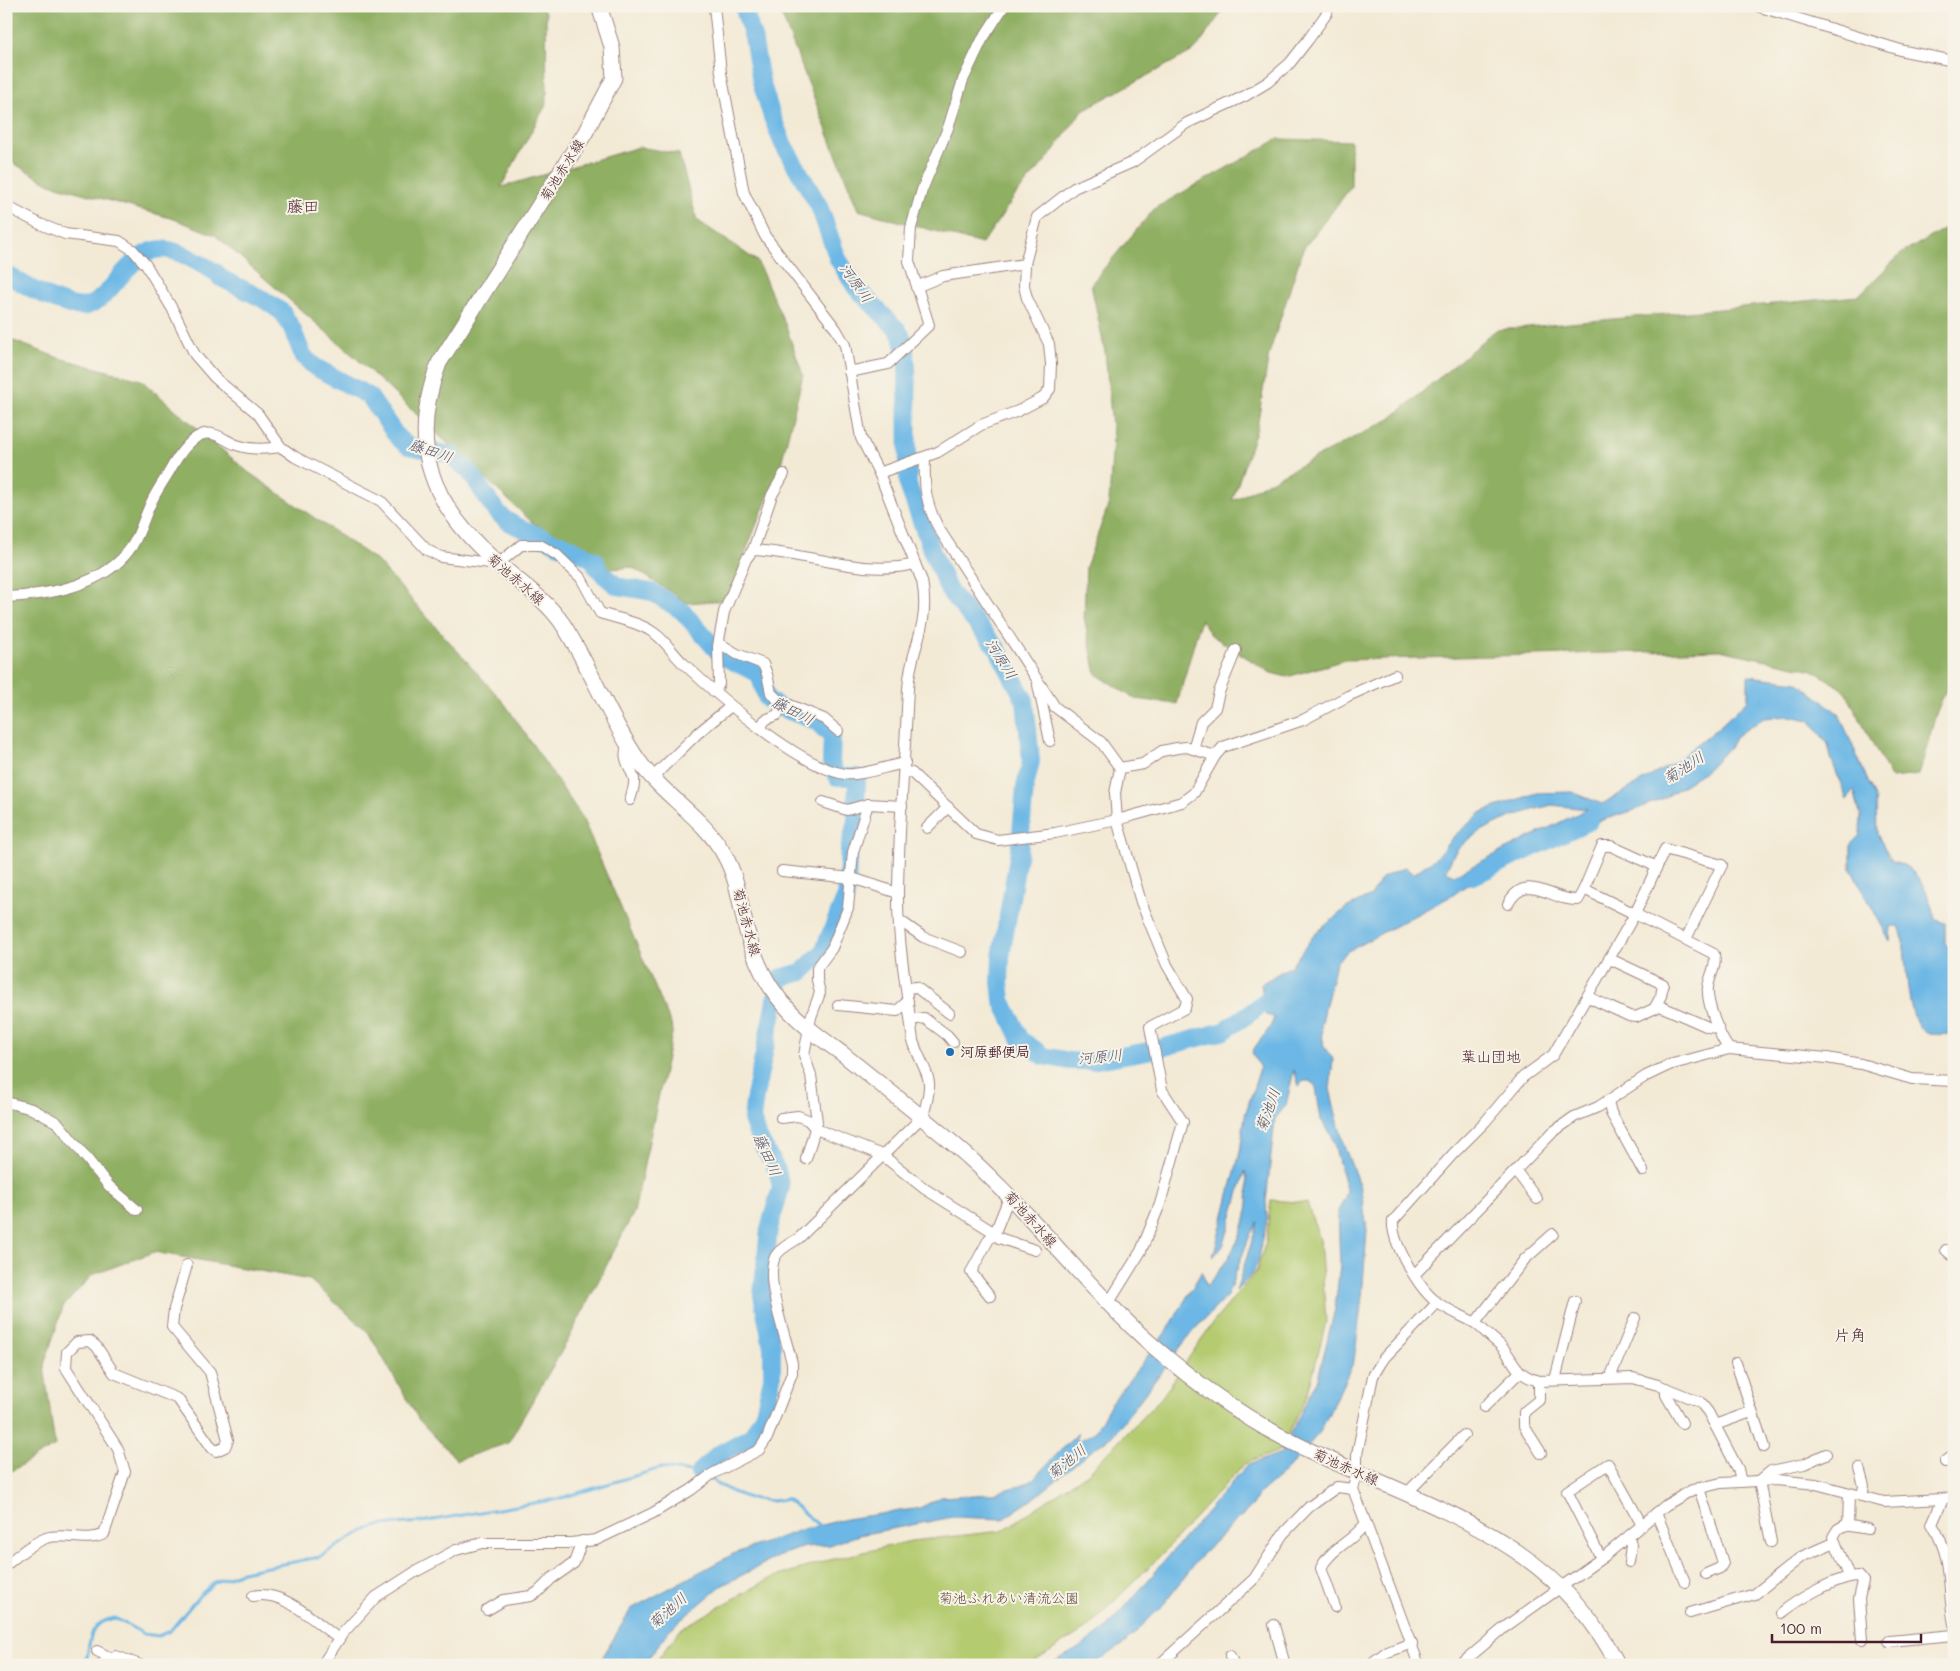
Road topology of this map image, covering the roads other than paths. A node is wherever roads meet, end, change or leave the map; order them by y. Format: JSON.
{"nodes":[{"id":1,"x":599,"y":6,"type":"edge"},
{"id":2,"x":714,"y":6,"type":"edge"},
{"id":3,"x":1004,"y":6,"type":"edge"},
{"id":4,"x":1328,"y":6,"type":"edge"},
{"id":5,"x":1757,"y":6,"type":"edge"},
{"id":6,"x":1954,"y":61,"type":"edge"},
{"id":7,"x":6,"y":206,"type":"edge"},
{"id":8,"x":1025,"y":264,"type":"junction"},
{"id":9,"x":916,"y":287,"type":"junction"},
{"id":10,"x":849,"y":372,"type":"junction"},
{"id":11,"x":281,"y":447,"type":"junction"},
{"id":12,"x":926,"y":457,"type":"junction"},
{"id":13,"x":879,"y":473,"type":"junction"},
{"id":14,"x":784,"y":474,"type":"dead end"},
{"id":15,"x":753,"y":550,"type":"junction"},
{"id":16,"x":498,"y":564,"type":"junction"},
{"id":17,"x":915,"y":564,"type":"junction"},
{"id":18,"x":6,"y":597,"type":"edge"},
{"id":19,"x":719,"y":643,"type":"junction"},
{"id":20,"x":1236,"y":650,"type":"dead end"},
{"id":21,"x":1394,"y":675,"type":"dead end"},
{"id":22,"x":1039,"y":681,"type":"junction"},
{"id":23,"x":714,"y":692,"type":"junction"},
{"id":24,"x":785,"y":704,"type":"junction"},
{"id":25,"x":731,"y":706,"type":"junction"},
{"id":26,"x":760,"y":727,"type":"junction"},
{"id":27,"x":838,"y":731,"type":"dead end"},
{"id":28,"x":1050,"y":740,"type":"dead end"},
{"id":29,"x":628,"y":744,"type":"junction"},
{"id":30,"x":1193,"y":749,"type":"junction"},
{"id":31,"x":1215,"y":756,"type":"junction"},
{"id":32,"x":904,"y":767,"type":"junction"},
{"id":33,"x":1120,"y":768,"type":"junction"},
{"id":34,"x":652,"y":778,"type":"junction"},
{"id":35,"x":630,"y":800,"type":"dead end"},
{"id":36,"x":823,"y":802,"type":"dead end"},
{"id":37,"x":868,"y":804,"type":"junction"},
{"id":38,"x":902,"y":806,"type":"junction"},
{"id":39,"x":948,"y":807,"type":"junction"},
{"id":40,"x":1117,"y":820,"type":"junction"},
{"id":41,"x":928,"y":828,"type":"dead end"},
{"id":42,"x":1657,"y":867,"type":"junction"},
{"id":43,"x":782,"y":871,"type":"dead end"},
{"id":44,"x":852,"y":878,"type":"junction"},
{"id":45,"x":1584,"y":889,"type":"junction"},
{"id":46,"x":898,"y":893,"type":"junction"},
{"id":47,"x":1508,"y":904,"type":"dead end"},
{"id":48,"x":1635,"y":914,"type":"junction"},
{"id":49,"x":899,"y":920,"type":"junction"},
{"id":50,"x":1686,"y":939,"type":"junction"},
{"id":51,"x":962,"y":952,"type":"dead end"},
{"id":52,"x":1610,"y":959,"type":"junction"},
{"id":53,"x":906,"y":988,"type":"junction"},
{"id":54,"x":1588,"y":997,"type":"junction"},
{"id":55,"x":908,"y":1001,"type":"junction"},
{"id":56,"x":838,"y":1005,"type":"dead end"},
{"id":57,"x":1654,"y":1009,"type":"junction"},
{"id":58,"x":949,"y":1013,"type":"dead end"},
{"id":59,"x":910,"y":1020,"type":"junction"},
{"id":60,"x":808,"y":1028,"type":"junction"},
{"id":61,"x":1718,"y":1028,"type":"junction"},
{"id":62,"x":953,"y":1042,"type":"dead end"},
{"id":63,"x":1729,"y":1050,"type":"junction"},
{"id":64,"x":1954,"y":1081,"type":"edge"},
{"id":65,"x":1608,"y":1101,"type":"junction"},
{"id":66,"x":6,"y":1102,"type":"edge"},
{"id":67,"x":923,"y":1116,"type":"junction"},
{"id":68,"x":780,"y":1118,"type":"dead end"},
{"id":69,"x":816,"y":1129,"type":"junction"},
{"id":70,"x":882,"y":1155,"type":"junction"},
{"id":71,"x":806,"y":1159,"type":"dead end"},
{"id":72,"x":1516,"y":1171,"type":"junction"},
{"id":73,"x":1643,"y":1171,"type":"dead end"},
{"id":74,"x":1010,"y":1195,"type":"junction"},
{"id":75,"x":1537,"y":1199,"type":"dead end"},
{"id":76,"x":137,"y":1210,"type":"dead end"},
{"id":77,"x":1553,"y":1234,"type":"dead end"},
{"id":78,"x":994,"y":1235,"type":"junction"},
{"id":79,"x":1034,"y":1250,"type":"dead end"},
{"id":80,"x":187,"y":1265,"type":"dead end"},
{"id":81,"x":1415,"y":1274,"type":"junction"},
{"id":82,"x":990,"y":1296,"type":"dead end"},
{"id":83,"x":1575,"y":1300,"type":"dead end"},
{"id":84,"x":1437,"y":1302,"type":"junction"},
{"id":85,"x":1108,"y":1304,"type":"junction"},
{"id":86,"x":1635,"y":1318,"type":"dead end"},
{"id":87,"x":1474,"y":1323,"type":"junction"},
{"id":88,"x":1736,"y":1363,"type":"dead end"},
{"id":89,"x":1520,"y":1372,"type":"junction"},
{"id":90,"x":1614,"y":1378,"type":"junction"},
{"id":91,"x":1555,"y":1380,"type":"junction"},
{"id":92,"x":1539,"y":1381,"type":"junction"},
{"id":93,"x":1666,"y":1388,"type":"junction"},
{"id":94,"x":1484,"y":1407,"type":"dead end"},
{"id":95,"x":1751,"y":1412,"type":"junction"},
{"id":96,"x":1682,"y":1423,"type":"dead end"},
{"id":97,"x":1715,"y":1425,"type":"junction"},
{"id":98,"x":1464,"y":1435,"type":"dead end"},
{"id":99,"x":1764,"y":1447,"type":"dead end"},
{"id":100,"x":1541,"y":1453,"type":"dead end"},
{"id":101,"x":1826,"y":1454,"type":"dead end"},
{"id":102,"x":1859,"y":1468,"type":"dead end"},
{"id":103,"x":1358,"y":1472,"type":"junction"},
{"id":104,"x":1759,"y":1481,"type":"junction"},
{"id":105,"x":1741,"y":1482,"type":"junction"},
{"id":106,"x":1699,"y":1488,"type":"junction"},
{"id":107,"x":1353,"y":1489,"type":"junction"},
{"id":108,"x":1406,"y":1494,"type":"junction"},
{"id":109,"x":1849,"y":1494,"type":"junction"},
{"id":110,"x":1862,"y":1496,"type":"junction"},
{"id":111,"x":1954,"y":1496,"type":"edge"},
{"id":112,"x":1943,"y":1499,"type":"junction"},
{"id":113,"x":1656,"y":1513,"type":"junction"},
{"id":114,"x":1366,"y":1523,"type":"junction"},
{"id":115,"x":1642,"y":1525,"type":"junction"},
{"id":116,"x":1848,"y":1526,"type":"junction"},
{"id":117,"x":1868,"y":1529,"type":"dead end"},
{"id":118,"x":1629,"y":1536,"type":"junction"},
{"id":119,"x":582,"y":1541,"type":"junction"},
{"id":120,"x":1771,"y":1542,"type":"dead end"},
{"id":121,"x":1835,"y":1542,"type":"junction"},
{"id":122,"x":1602,"y":1558,"type":"junction"},
{"id":123,"x":1629,"y":1562,"type":"dead end"},
{"id":124,"x":6,"y":1564,"type":"edge"},
{"id":125,"x":1706,"y":1574,"type":"dead end"},
{"id":126,"x":1849,"y":1576,"type":"junction"},
{"id":127,"x":1685,"y":1582,"type":"dead end"},
{"id":128,"x":1562,"y":1587,"type":"junction"},
{"id":129,"x":253,"y":1596,"type":"dead end"},
{"id":130,"x":1335,"y":1607,"type":"dead end"},
{"id":131,"x":487,"y":1610,"type":"dead end"},
{"id":132,"x":1690,"y":1613,"type":"dead end"},
{"id":133,"x":1781,"y":1613,"type":"dead end"},
{"id":134,"x":1954,"y":1624,"type":"edge"},
{"id":135,"x":1274,"y":1625,"type":"dead end"},
{"id":136,"x":1954,"y":1635,"type":"edge"},
{"id":137,"x":339,"y":1639,"type":"junction"},
{"id":138,"x":1862,"y":1640,"type":"dead end"},
{"id":139,"x":1889,"y":1641,"type":"dead end"},
{"id":140,"x":1412,"y":1643,"type":"junction"},
{"id":141,"x":97,"y":1651,"type":"dead end"},
{"id":142,"x":109,"y":1658,"type":"junction"},
{"id":143,"x":100,"y":1665,"type":"edge"},
{"id":144,"x":140,"y":1665,"type":"edge"},
{"id":145,"x":322,"y":1665,"type":"edge"},
{"id":146,"x":1159,"y":1665,"type":"edge"},
{"id":147,"x":1284,"y":1665,"type":"edge"},
{"id":148,"x":1369,"y":1665,"type":"edge"},
{"id":149,"x":1419,"y":1665,"type":"edge"},
{"id":150,"x":1460,"y":1665,"type":"edge"},
{"id":151,"x":1618,"y":1665,"type":"edge"}],
"edges":[{"from":1,"to":16,"type":"main road","name":"菊池赤水線"},
{"from":2,"to":10,"type":"street"},
{"from":3,"to":9,"type":"street"},
{"from":4,"to":8,"type":"street"},
{"from":5,"to":6,"type":"street"},
{"from":7,"to":11,"type":"street"},
{"from":8,"to":9,"type":"street"},
{"from":8,"to":12,"type":"street"},
{"from":9,"to":10,"type":"street"},
{"from":10,"to":13,"type":"street"},
{"from":11,"to":16,"type":"street"},
{"from":11,"to":18,"type":"street"},
{"from":12,"to":13,"type":"street"},
{"from":12,"to":22,"type":"street"},
{"from":13,"to":17,"type":"street"},
{"from":14,"to":15,"type":"street"},
{"from":15,"to":17,"type":"street"},
{"from":15,"to":19,"type":"street"},
{"from":16,"to":23,"type":"street"},
{"from":16,"to":29,"type":"main road","name":"菊池赤水線"},
{"from":17,"to":32,"type":"street"},
{"from":19,"to":23,"type":"street"},
{"from":19,"to":24,"type":"street"},
{"from":20,"to":30,"type":"street"},
{"from":21,"to":31,"type":"street"},
{"from":22,"to":28,"type":"street"},
{"from":22,"to":33,"type":"street"},
{"from":23,"to":25,"type":"street"},
{"from":24,"to":26,"type":"street"},
{"from":24,"to":27,"type":"street"},
{"from":25,"to":26,"type":"street"},
{"from":25,"to":34,"type":"street"},
{"from":26,"to":32,"type":"street"},
{"from":29,"to":34,"type":"main road","name":"菊池赤水線"},
{"from":29,"to":35,"type":"street"},
{"from":30,"to":31,"type":"street"},
{"from":30,"to":33,"type":"street"},
{"from":31,"to":40,"type":"street"},
{"from":32,"to":38,"type":"street"},
{"from":32,"to":39,"type":"street"},
{"from":33,"to":40,"type":"street"},
{"from":34,"to":60,"type":"main road","name":"菊池赤水線"},
{"from":36,"to":37,"type":"street"},
{"from":37,"to":38,"type":"street"},
{"from":37,"to":44,"type":"street"},
{"from":38,"to":46,"type":"street"},
{"from":39,"to":40,"type":"street"},
{"from":39,"to":41,"type":"street"},
{"from":40,"to":85,"type":"street"},
{"from":42,"to":45,"type":"street"},
{"from":42,"to":48,"type":"street"},
{"from":42,"to":50,"type":"street"},
{"from":43,"to":44,"type":"street"},
{"from":44,"to":46,"type":"street"},
{"from":44,"to":60,"type":"street"},
{"from":45,"to":47,"type":"street"},
{"from":45,"to":48,"type":"street"},
{"from":46,"to":49,"type":"street"},
{"from":48,"to":50,"type":"street"},
{"from":48,"to":52,"type":"street"},
{"from":49,"to":51,"type":"street"},
{"from":49,"to":53,"type":"street"},
{"from":50,"to":61,"type":"street"},
{"from":52,"to":54,"type":"street"},
{"from":52,"to":57,"type":"street"},
{"from":53,"to":55,"type":"street"},
{"from":53,"to":58,"type":"street"},
{"from":54,"to":57,"type":"street"},
{"from":54,"to":81,"type":"street"},
{"from":55,"to":56,"type":"street"},
{"from":55,"to":59,"type":"street"},
{"from":57,"to":61,"type":"street"},
{"from":59,"to":62,"type":"street"},
{"from":59,"to":67,"type":"street"},
{"from":60,"to":67,"type":"main road","name":"菊池赤水線"},
{"from":60,"to":69,"type":"street"},
{"from":61,"to":63,"type":"street"},
{"from":63,"to":64,"type":"street"},
{"from":63,"to":65,"type":"street"},
{"from":65,"to":72,"type":"street"},
{"from":65,"to":73,"type":"street"},
{"from":66,"to":76,"type":"street"},
{"from":67,"to":70,"type":"street"},
{"from":67,"to":74,"type":"main road","name":"菊池赤水線"},
{"from":68,"to":69,"type":"street"},
{"from":69,"to":70,"type":"street"},
{"from":69,"to":71,"type":"street"},
{"from":70,"to":78,"type":"street"},
{"from":70,"to":119,"type":"street"},
{"from":72,"to":75,"type":"street"},
{"from":72,"to":81,"type":"street"},
{"from":74,"to":78,"type":"street"},
{"from":74,"to":85,"type":"main road","name":"菊池赤水線"},
{"from":77,"to":87,"type":"street"},
{"from":78,"to":79,"type":"street"},
{"from":78,"to":82,"type":"street"},
{"from":80,"to":124,"type":"street"},
{"from":81,"to":84,"type":"street"},
{"from":83,"to":91,"type":"street"},
{"from":84,"to":87,"type":"street"},
{"from":84,"to":103,"type":"street"},
{"from":85,"to":103,"type":"main road","name":"菊池赤水線"},
{"from":86,"to":90,"type":"street"},
{"from":87,"to":89,"type":"street"},
{"from":88,"to":95,"type":"street"},
{"from":89,"to":92,"type":"street"},
{"from":89,"to":94,"type":"street"},
{"from":90,"to":91,"type":"street"},
{"from":90,"to":93,"type":"street"},
{"from":91,"to":92,"type":"street"},
{"from":92,"to":100,"type":"street"},
{"from":93,"to":96,"type":"street"},
{"from":93,"to":97,"type":"street"},
{"from":95,"to":97,"type":"street"},
{"from":95,"to":99,"type":"street"},
{"from":97,"to":105,"type":"street"},
{"from":98,"to":108,"type":"street"},
{"from":101,"to":104,"type":"street"},
{"from":102,"to":110,"type":"street"},
{"from":103,"to":107,"type":"street"},
{"from":103,"to":108,"type":"main road","name":"菊池赤水線"},
{"from":104,"to":105,"type":"street"},
{"from":104,"to":109,"type":"street"},
{"from":104,"to":120,"type":"street"},
{"from":105,"to":106,"type":"street"},
{"from":106,"to":113,"type":"street"},
{"from":106,"to":125,"type":"street"},
{"from":107,"to":114,"type":"street"},
{"from":107,"to":146,"type":"street"},
{"from":108,"to":128,"type":"main road","name":"菊池赤水線"},
{"from":109,"to":110,"type":"street"},
{"from":109,"to":116,"type":"street"},
{"from":110,"to":112,"type":"street"},
{"from":111,"to":112,"type":"street"},
{"from":112,"to":134,"type":"street"},
{"from":113,"to":115,"type":"street"},
{"from":113,"to":127,"type":"street"},
{"from":114,"to":130,"type":"street"},
{"from":114,"to":140,"type":"street"},
{"from":115,"to":118,"type":"street"},
{"from":115,"to":122,"type":"street"},
{"from":116,"to":117,"type":"street"},
{"from":116,"to":121,"type":"street"},
{"from":118,"to":122,"type":"street"},
{"from":118,"to":123,"type":"street"},
{"from":119,"to":131,"type":"street"},
{"from":119,"to":137,"type":"street"},
{"from":121,"to":126,"type":"street"},
{"from":121,"to":132,"type":"street"},
{"from":122,"to":128,"type":"street"},
{"from":126,"to":133,"type":"street"},
{"from":126,"to":138,"type":"street"},
{"from":128,"to":150,"type":"street"},
{"from":128,"to":151,"type":"main road","name":"菊池赤水線"},
{"from":129,"to":137,"type":"street"},
{"from":135,"to":147,"type":"street"},
{"from":136,"to":139,"type":"street"},
{"from":137,"to":145,"type":"street"},
{"from":140,"to":148,"type":"street"},
{"from":140,"to":149,"type":"street"},
{"from":141,"to":142,"type":"street"},
{"from":142,"to":143,"type":"street"},
{"from":142,"to":144,"type":"street"}]}
